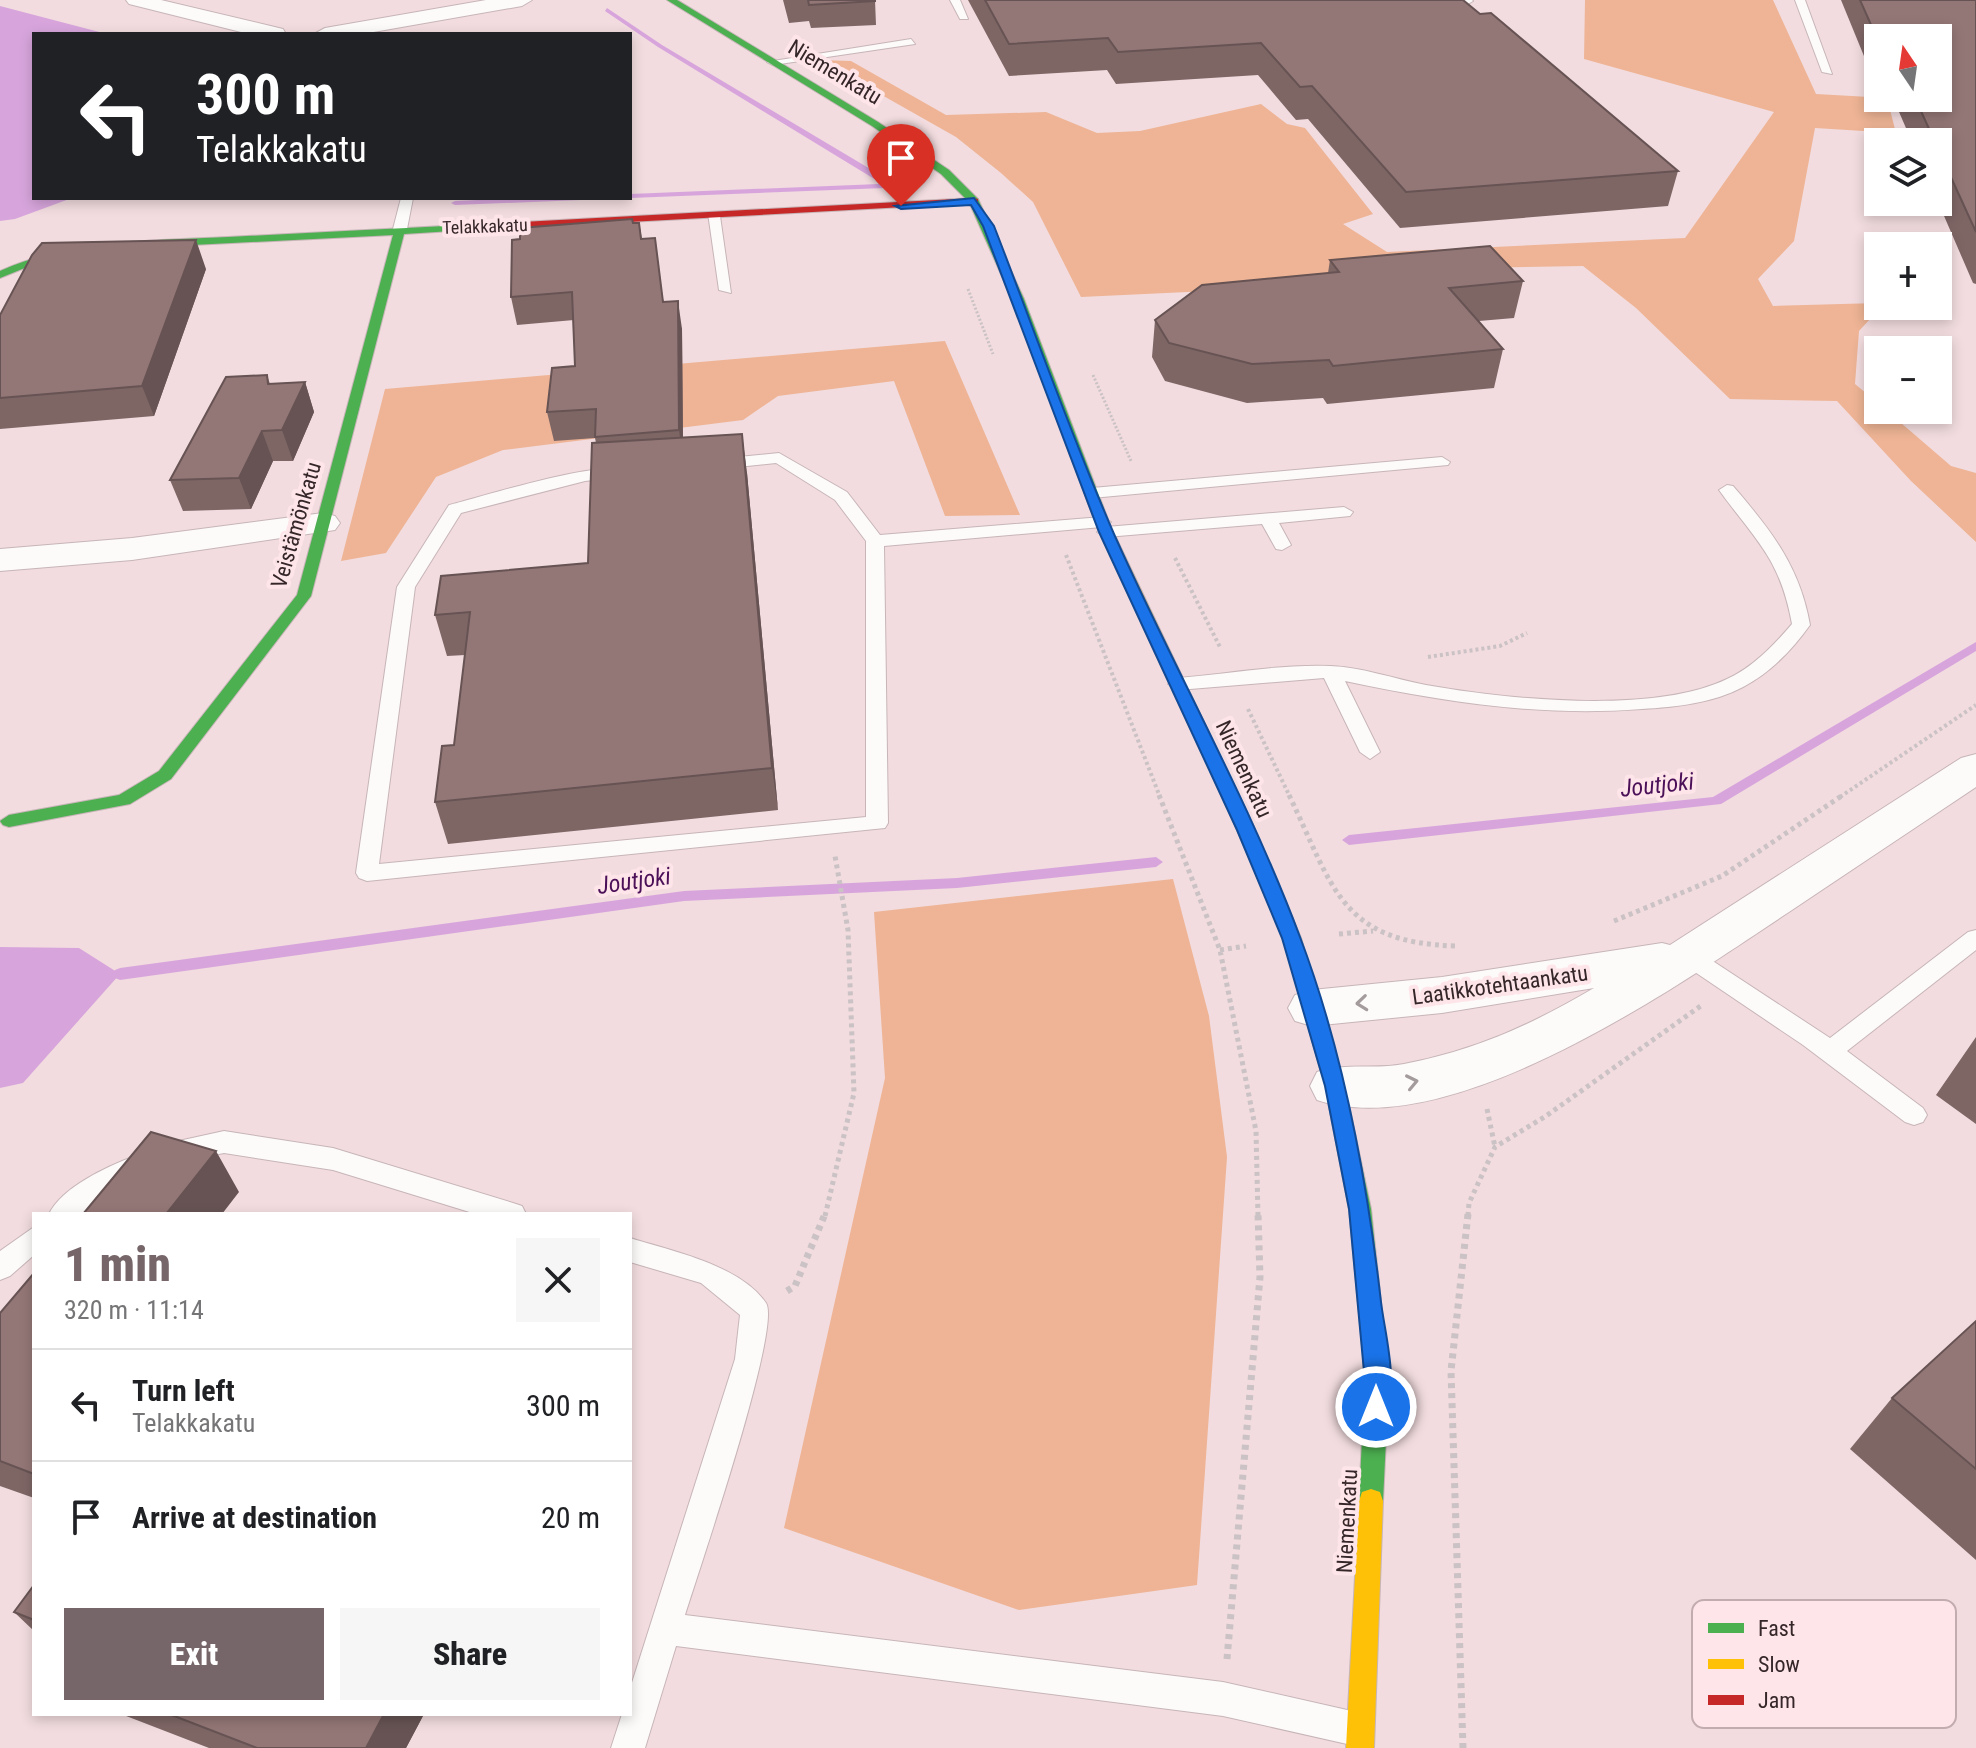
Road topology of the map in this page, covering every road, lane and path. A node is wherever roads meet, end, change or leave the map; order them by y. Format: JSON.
{"nodes":[{"id":1,"x":136,"y":0,"type":"edge"},
{"id":2,"x":522,"y":0,"type":"edge"},
{"id":3,"x":671,"y":0,"type":"edge"},
{"id":4,"x":955,"y":0,"type":"edge"},
{"id":5,"x":1800,"y":0,"type":"edge"},
{"id":6,"x":964,"y":17,"type":"dead end"},
{"id":7,"x":267,"y":32,"type":"edge"},
{"id":8,"x":337,"y":32,"type":"edge"},
{"id":9,"x":911,"y":42,"type":"dead end"},
{"id":10,"x":773,"y":62,"type":"junction"},
{"id":11,"x":1828,"y":72,"type":"dead end"},
{"id":12,"x":407,"y":200,"type":"edge"},
{"id":13,"x":974,"y":201,"type":"junction"},
{"id":14,"x":713,"y":216,"type":"junction"},
{"id":15,"x":400,"y":229,"type":"junction"},
{"id":16,"x":0,"y":275,"type":"edge"},
{"id":17,"x":964,"y":279,"type":"dead end"},
{"id":18,"x":726,"y":290,"type":"dead end"},
{"id":19,"x":998,"y":367,"type":"dead end"},
{"id":20,"x":1442,"y":462,"type":"dead end"},
{"id":21,"x":704,"y":465,"type":"edge"},
{"id":22,"x":645,"y":470,"type":"edge"},
{"id":23,"x":1727,"y":490,"type":"dead end"},
{"id":24,"x":1092,"y":493,"type":"junction"},
{"id":25,"x":1344,"y":512,"type":"dead end"},
{"id":26,"x":1268,"y":519,"type":"junction"},
{"id":27,"x":323,"y":523,"type":"junction"},
{"id":28,"x":1055,"y":526,"type":"junction"},
{"id":29,"x":1104,"y":527,"type":"junction"},
{"id":30,"x":875,"y":541,"type":"junction"},
{"id":31,"x":1282,"y":545,"type":"dead end"},
{"id":32,"x":0,"y":560,"type":"edge"},
{"id":33,"x":1331,"y":672,"type":"junction"},
{"id":34,"x":1236,"y":679,"type":"junction"},
{"id":35,"x":1178,"y":684,"type":"junction"},
{"id":36,"x":1976,"y":705,"type":"edge"},
{"id":37,"x":1370,"y":752,"type":"dead end"},
{"id":38,"x":1976,"y":768,"type":"edge"},
{"id":39,"x":9,"y":821,"type":"dead end"},
{"id":40,"x":837,"y":868,"type":"dead end"},
{"id":41,"x":1602,"y":927,"type":"dead end"},
{"id":42,"x":1976,"y":938,"type":"edge"},
{"id":43,"x":1471,"y":946,"type":"dead end"},
{"id":44,"x":1688,"y":956,"type":"junction"},
{"id":45,"x":1730,"y":984,"type":"junction"},
{"id":46,"x":1312,"y":1008,"type":"junction"},
{"id":47,"x":1829,"y":1052,"type":"junction"},
{"id":48,"x":1335,"y":1086,"type":"junction"},
{"id":49,"x":1914,"y":1115,"type":"dead end"},
{"id":50,"x":64,"y":1212,"type":"edge"},
{"id":51,"x":506,"y":1212,"type":"edge"},
{"id":52,"x":32,"y":1241,"type":"edge"},
{"id":53,"x":632,"y":1251,"type":"edge"},
{"id":54,"x":0,"y":1268,"type":"edge"},
{"id":55,"x":755,"y":1310,"type":"junction"},
{"id":56,"x":667,"y":1629,"type":"junction"},
{"id":57,"x":1223,"y":1699,"type":"junction"},
{"id":58,"x":1361,"y":1739,"type":"edge"},
{"id":59,"x":628,"y":1748,"type":"edge"},
{"id":60,"x":1463,"y":1748,"type":"edge"}],
"edges":[{"from":1,"to":7,"type":"street"},
{"from":2,"to":8,"type":"street"},
{"from":3,"to":10,"type":"street","name":"Niemenkatu"},
{"from":4,"to":6,"type":"lane"},
{"from":5,"to":11,"type":"lane"},
{"from":9,"to":10,"type":"lane"},
{"from":10,"to":13,"type":"street","name":"Niemenkatu"},
{"from":12,"to":15,"type":"lane"},
{"from":13,"to":14,"type":"street","name":"Telakkakatu"},
{"from":13,"to":24,"type":"street","name":"Niemenkatu"},
{"from":14,"to":15,"type":"street","name":"Telakkakatu"},
{"from":14,"to":18,"type":"lane"},
{"from":15,"to":16,"type":"street","name":"Telakkakatu"},
{"from":15,"to":27,"type":"street","name":"Veistämönkatu"},
{"from":17,"to":19,"type":"path"},
{"from":20,"to":24,"type":"lane"},
{"from":21,"to":30,"type":"lane"},
{"from":22,"to":30,"type":"lane"},
{"from":23,"to":33,"type":"lane"},
{"from":24,"to":29,"type":"street","name":"Niemenkatu"},
{"from":25,"to":26,"type":"lane"},
{"from":26,"to":29,"type":"lane"},
{"from":26,"to":31,"type":"lane"},
{"from":27,"to":32,"type":"street"},
{"from":27,"to":39,"type":"street","name":"Veistämönkatu"},
{"from":28,"to":29,"type":"lane"},
{"from":28,"to":30,"type":"lane"},
{"from":28,"to":57,"type":"path"},
{"from":29,"to":35,"type":"street","name":"Niemenkatu"},
{"from":33,"to":34,"type":"lane"},
{"from":33,"to":37,"type":"lane"},
{"from":34,"to":35,"type":"lane"},
{"from":34,"to":43,"type":"path"},
{"from":35,"to":46,"type":"street","name":"Niemenkatu"},
{"from":36,"to":41,"type":"path"},
{"from":38,"to":44,"type":"street","name":"Laatikkotehtaankatu"},
{"from":40,"to":55,"type":"path"},
{"from":42,"to":47,"type":"lane"},
{"from":44,"to":45,"type":"lane"},
{"from":44,"to":46,"type":"street","name":"Laatikkotehtaankatu","one_way":true},
{"from":48,"to":44,"type":"street","name":"Laatikkotehtaankatu","one_way":true},
{"from":45,"to":47,"type":"lane"},
{"from":45,"to":60,"type":"path"},
{"from":46,"to":48,"type":"street","name":"Niemenkatu"},
{"from":47,"to":49,"type":"lane"},
{"from":48,"to":58,"type":"street","name":"Niemenkatu"},
{"from":50,"to":51,"type":"lane"},
{"from":52,"to":54,"type":"lane"},
{"from":53,"to":55,"type":"lane"},
{"from":55,"to":56,"type":"lane"},
{"from":56,"to":57,"type":"lane"},
{"from":56,"to":59,"type":"lane"},
{"from":57,"to":58,"type":"lane"}]}
